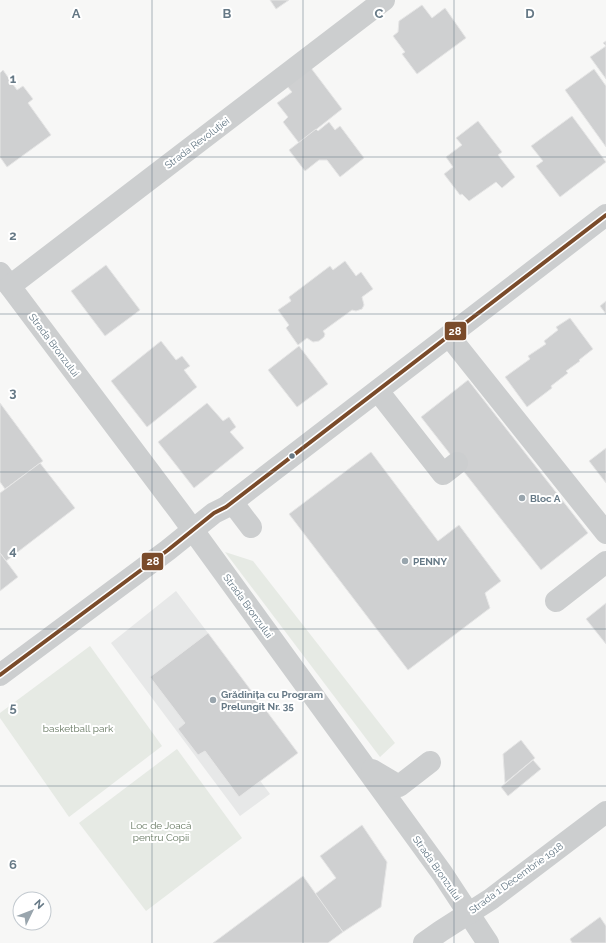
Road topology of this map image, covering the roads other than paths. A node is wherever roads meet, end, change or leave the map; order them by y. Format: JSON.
{"nodes":[{"id":1,"x":384,"y":0,"type":"edge"},
{"id":2,"x":606,"y":215,"type":"edge"},
{"id":3,"x":5,"y":280,"type":"edge"},
{"id":4,"x":449,"y":336,"type":"junction"},
{"id":5,"x":378,"y":391,"type":"junction"},
{"id":6,"x":457,"y":463,"type":"dead end"},
{"id":7,"x":232,"y":502,"type":"junction"},
{"id":8,"x":251,"y":527,"type":"dead end"},
{"id":9,"x":193,"y":531,"type":"junction"},
{"id":10,"x":606,"y":533,"type":"edge"},
{"id":11,"x":606,"y":562,"type":"edge"},
{"id":12,"x":556,"y":601,"type":"dead end"},
{"id":13,"x":0,"y":676,"type":"edge"},
{"id":14,"x":430,"y":762,"type":"dead end"},
{"id":15,"x":364,"y":766,"type":"junction"},
{"id":16,"x":606,"y":812,"type":"edge"},
{"id":17,"x":469,"y":913,"type":"junction"},
{"id":18,"x":424,"y":943,"type":"edge"},
{"id":19,"x":488,"y":943,"type":"edge"}],
"edges":[{"from":1,"to":3,"type":"street","name":"Strada Revoluției"},
{"from":2,"to":4,"type":"street"},
{"from":3,"to":9,"type":"street","name":"Strada Bronzului"},
{"from":4,"to":5,"type":"street"},
{"from":4,"to":10,"type":"street"},
{"from":5,"to":6,"type":"street"},
{"from":5,"to":7,"type":"street"},
{"from":7,"to":8,"type":"street"},
{"from":7,"to":9,"type":"street"},
{"from":9,"to":13,"type":"street"},
{"from":9,"to":15,"type":"street","name":"Strada Bronzului"},
{"from":11,"to":12,"type":"street"},
{"from":14,"to":15,"type":"street"},
{"from":15,"to":17,"type":"street","name":"Strada Bronzului"},
{"from":16,"to":17,"type":"street","name":"Strada 1 Decembrie 1918"},
{"from":17,"to":18,"type":"street","name":"Strada 1 Decembrie 1918"},
{"from":17,"to":19,"type":"street","name":"Strada Bronzului"}]}
